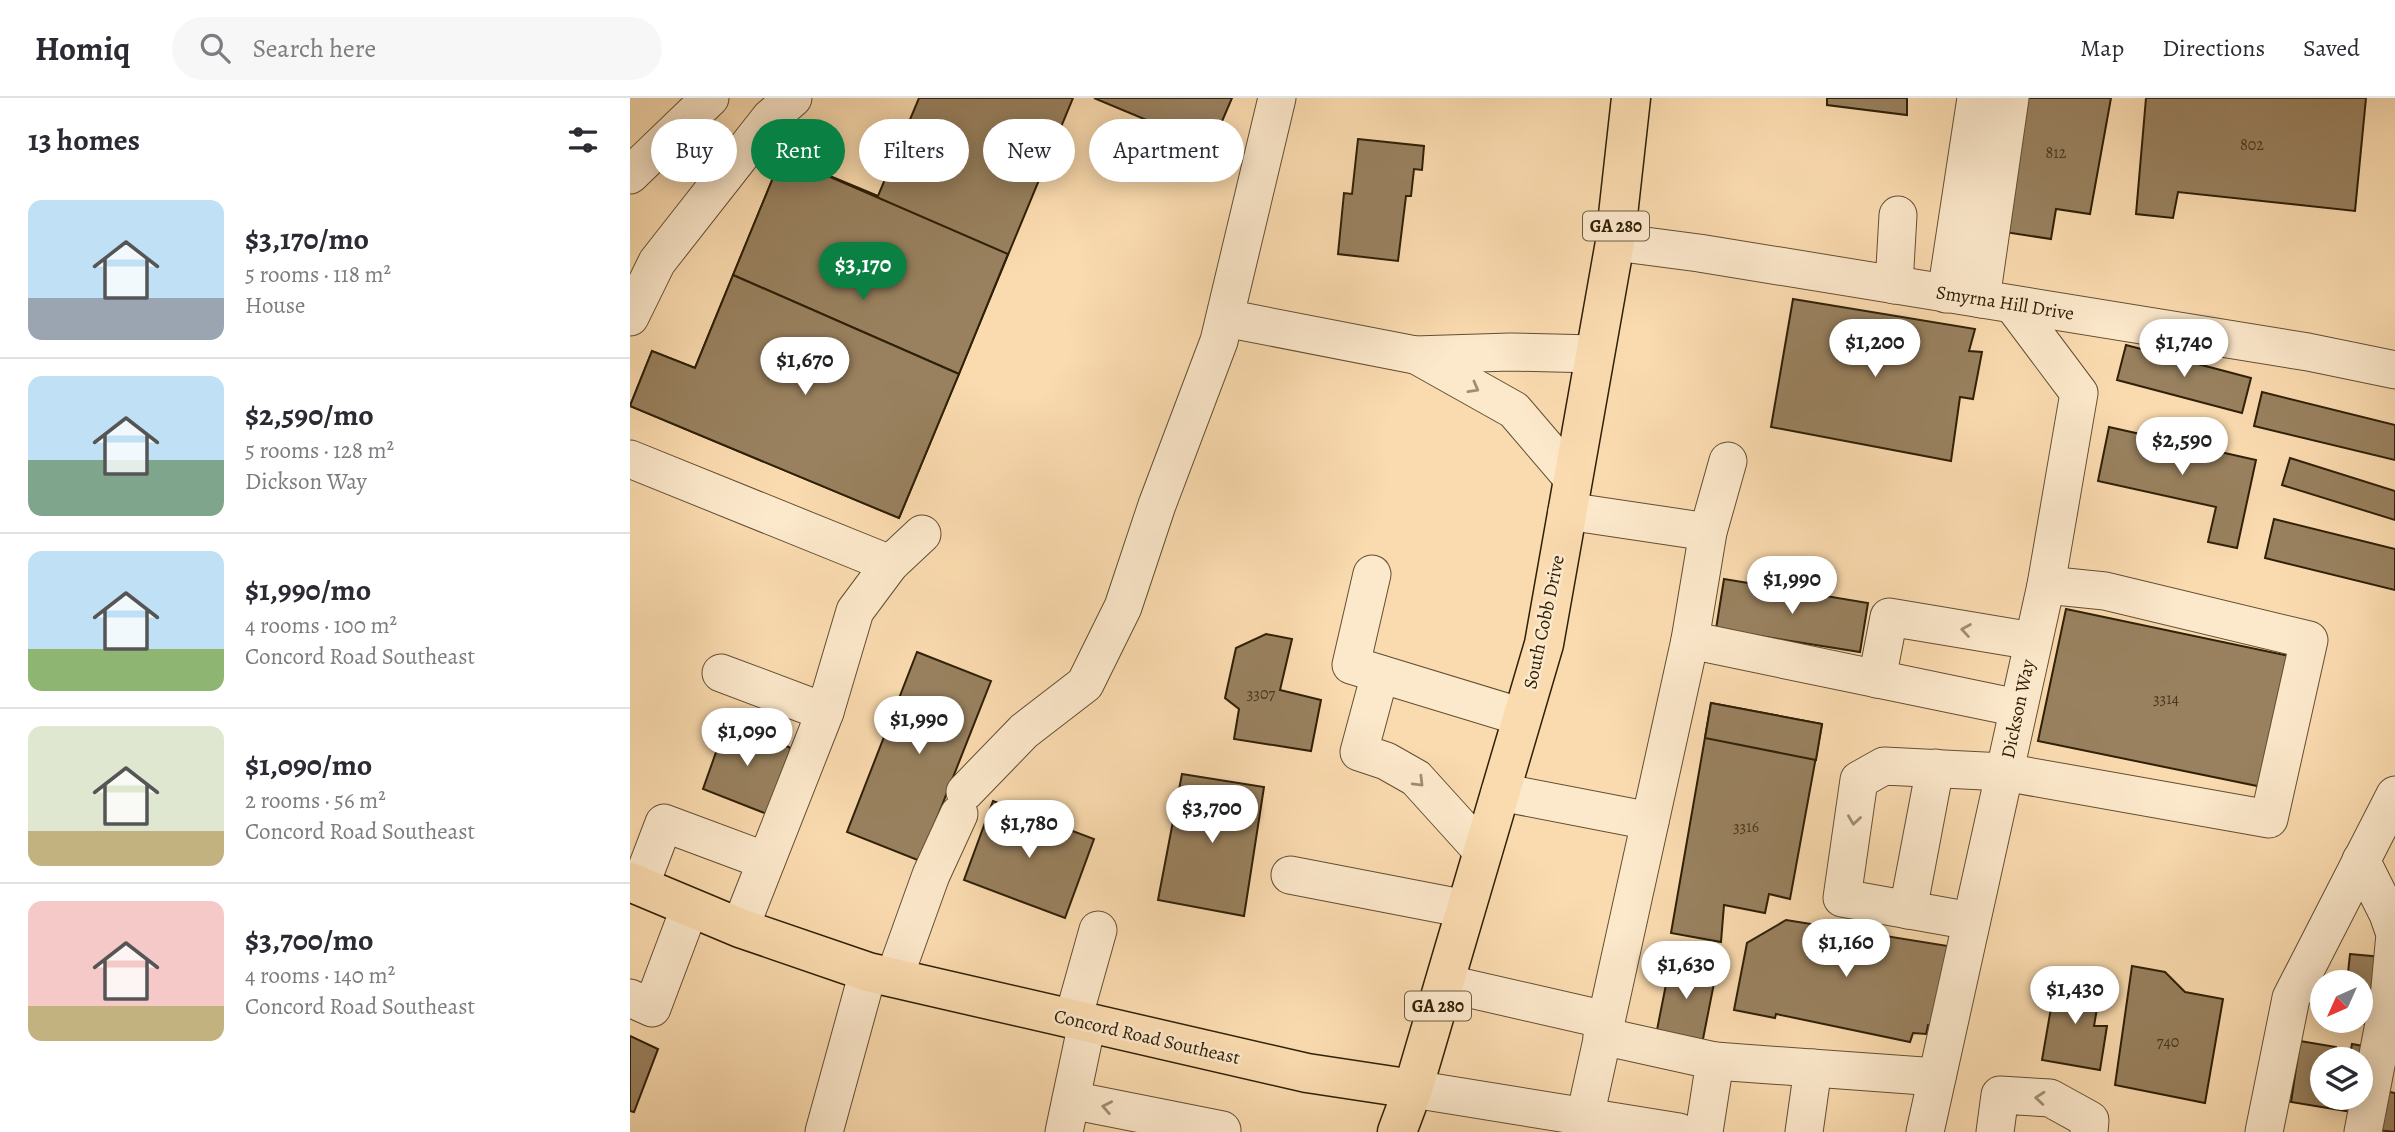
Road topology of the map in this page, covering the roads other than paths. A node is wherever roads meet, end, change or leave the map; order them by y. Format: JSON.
{"nodes":[{"id":1,"x":710,"y":98,"type":"edge"},
{"id":2,"x":793,"y":98,"type":"edge"},
{"id":3,"x":1277,"y":98,"type":"edge"},
{"id":4,"x":1631,"y":98,"type":"edge"},
{"id":5,"x":1976,"y":98,"type":"edge"},
{"id":6,"x":2010,"y":98,"type":"edge"},
{"id":7,"x":630,"y":175,"type":"edge"},
{"id":8,"x":1898,"y":215,"type":"dead end"},
{"id":9,"x":1615,"y":242,"type":"junction"},
{"id":10,"x":1894,"y":285,"type":"junction"},
{"id":11,"x":1980,"y":299,"type":"junction"},
{"id":12,"x":630,"y":317,"type":"edge"},
{"id":13,"x":1225,"y":318,"type":"junction"},
{"id":14,"x":1595,"y":354,"type":"junction"},
{"id":15,"x":1415,"y":355,"type":"junction"},
{"id":16,"x":2395,"y":370,"type":"edge"},
{"id":17,"x":630,"y":459,"type":"edge"},
{"id":18,"x":1728,"y":461,"type":"dead end"},
{"id":19,"x":1570,"y":495,"type":"junction"},
{"id":20,"x":1708,"y":532,"type":"junction"},
{"id":21,"x":922,"y":534,"type":"dead end"},
{"id":22,"x":890,"y":564,"type":"junction"},
{"id":23,"x":1372,"y":574,"type":"dead end"},
{"id":24,"x":2046,"y":585,"type":"junction"},
{"id":25,"x":1690,"y":640,"type":"junction"},
{"id":26,"x":2033,"y":640,"type":"junction"},
{"id":27,"x":722,"y":673,"type":"dead end"},
{"id":28,"x":1380,"y":674,"type":"junction"},
{"id":29,"x":1877,"y":679,"type":"junction"},
{"id":30,"x":2018,"y":708,"type":"junction"},
{"id":31,"x":825,"y":712,"type":"junction"},
{"id":32,"x":1522,"y":717,"type":"junction"},
{"id":33,"x":1935,"y":768,"type":"junction"},
{"id":34,"x":2004,"y":772,"type":"junction"},
{"id":35,"x":1500,"y":792,"type":"junction"},
{"id":36,"x":2395,"y":795,"type":"edge"},
{"id":37,"x":1650,"y":821,"type":"junction"},
{"id":38,"x":1483,"y":852,"type":"junction"},
{"id":39,"x":2361,"y":860,"type":"junction"},
{"id":40,"x":766,"y":861,"type":"junction"},
{"id":41,"x":1290,"y":875,"type":"dead end"},
{"id":42,"x":635,"y":884,"type":"edge"},
{"id":43,"x":690,"y":907,"type":"junction"},
{"id":44,"x":1466,"y":909,"type":"junction"},
{"id":45,"x":1908,"y":910,"type":"junction"},
{"id":46,"x":1971,"y":921,"type":"junction"},
{"id":47,"x":740,"y":928,"type":"junction"},
{"id":48,"x":1098,"y":930,"type":"dead end"},
{"id":49,"x":881,"y":975,"type":"junction"},
{"id":50,"x":1444,"y":983,"type":"junction"},
{"id":51,"x":630,"y":998,"type":"edge"},
{"id":52,"x":1080,"y":1021,"type":"junction"},
{"id":53,"x":1604,"y":1028,"type":"junction"},
{"id":54,"x":1715,"y":1061,"type":"junction"},
{"id":55,"x":1812,"y":1068,"type":"junction"},
{"id":56,"x":1937,"y":1077,"type":"junction"},
{"id":57,"x":1413,"y":1089,"type":"junction"},
{"id":58,"x":1068,"y":1116,"type":"edge"},
{"id":59,"x":1585,"y":1117,"type":"junction"},
{"id":60,"x":1222,"y":1131,"type":"edge"},
{"id":61,"x":824,"y":1132,"type":"edge"},
{"id":62,"x":1397,"y":1132,"type":"edge"},
{"id":63,"x":1679,"y":1132,"type":"edge"},
{"id":64,"x":1704,"y":1132,"type":"edge"},
{"id":65,"x":1804,"y":1132,"type":"edge"},
{"id":66,"x":1925,"y":1132,"type":"edge"},
{"id":67,"x":1995,"y":1132,"type":"edge"},
{"id":68,"x":2089,"y":1132,"type":"edge"},
{"id":69,"x":2264,"y":1132,"type":"edge"},
{"id":70,"x":2363,"y":1132,"type":"edge"}],
"edges":[{"from":1,"to":7,"type":"street"},
{"from":2,"to":12,"type":"street"},
{"from":3,"to":13,"type":"street"},
{"from":4,"to":9,"type":"main road","name":"South Cobb Drive","number":"GA 280"},
{"from":5,"to":11,"type":"street"},
{"from":6,"to":11,"type":"street"},
{"from":8,"to":10,"type":"street"},
{"from":9,"to":10,"type":"street","name":"Smyrna Hill Drive"},
{"from":9,"to":14,"type":"main road","name":"South Cobb Drive","number":"GA 280"},
{"from":10,"to":11,"type":"street","name":"Smyrna Hill Drive"},
{"from":11,"to":16,"type":"street","name":"Smyrna Hill Drive"},
{"from":11,"to":24,"type":"street","name":"Dickson Way"},
{"from":13,"to":15,"type":"street"},
{"from":13,"to":49,"type":"street"},
{"from":14,"to":15,"type":"street"},
{"from":14,"to":19,"type":"main road","name":"South Cobb Drive","number":"GA 280"},
{"from":15,"to":19,"type":"street","one_way":true},
{"from":17,"to":22,"type":"street"},
{"from":18,"to":20,"type":"street"},
{"from":19,"to":20,"type":"street"},
{"from":19,"to":32,"type":"main road","name":"South Cobb Drive","number":"GA 280"},
{"from":20,"to":25,"type":"street"},
{"from":21,"to":22,"type":"street"},
{"from":22,"to":31,"type":"street"},
{"from":23,"to":28,"type":"street"},
{"from":24,"to":26,"type":"street","name":"Dickson Way"},
{"from":24,"to":34,"type":"street"},
{"from":25,"to":29,"type":"street"},
{"from":25,"to":37,"type":"street"},
{"from":26,"to":29,"type":"street","one_way":true},
{"from":26,"to":30,"type":"street","name":"Dickson Way"},
{"from":27,"to":31,"type":"street"},
{"from":28,"to":32,"type":"street"},
{"from":28,"to":38,"type":"street","one_way":true},
{"from":29,"to":30,"type":"street"},
{"from":30,"to":34,"type":"street","name":"Dickson Way"},
{"from":31,"to":40,"type":"street"},
{"from":32,"to":35,"type":"main road","name":"South Cobb Drive","number":"GA 280"},
{"from":33,"to":34,"type":"street"},
{"from":33,"to":45,"type":"street"},
{"from":33,"to":45,"type":"street","one_way":true},
{"from":34,"to":46,"type":"street","name":"Dickson Way"},
{"from":35,"to":37,"type":"street"},
{"from":35,"to":38,"type":"main road","name":"South Cobb Drive","number":"GA 280"},
{"from":36,"to":39,"type":"street"},
{"from":37,"to":53,"type":"street"},
{"from":38,"to":44,"type":"main road","name":"South Cobb Drive","number":"GA 280"},
{"from":39,"to":69,"type":"street"},
{"from":39,"to":70,"type":"street"},
{"from":40,"to":42,"type":"street"},
{"from":40,"to":47,"type":"street"},
{"from":41,"to":44,"type":"street"},
{"from":42,"to":43,"type":"main road","name":"Concord Road Southeast"},
{"from":43,"to":47,"type":"main road","name":"Concord Road Southeast"},
{"from":43,"to":51,"type":"street"},
{"from":44,"to":50,"type":"main road","name":"South Cobb Drive","number":"GA 280"},
{"from":45,"to":46,"type":"street"},
{"from":46,"to":56,"type":"street","name":"Dickson Way"},
{"from":47,"to":49,"type":"main road","name":"Concord Road Southeast"},
{"from":48,"to":52,"type":"street"},
{"from":49,"to":52,"type":"main road","name":"Concord Road Southeast"},
{"from":49,"to":61,"type":"street"},
{"from":50,"to":53,"type":"street"},
{"from":50,"to":57,"type":"main road","name":"South Cobb Drive","number":"GA 280"},
{"from":52,"to":57,"type":"main road","name":"Concord Road Southeast"},
{"from":52,"to":58,"type":"street"},
{"from":53,"to":54,"type":"street"},
{"from":53,"to":59,"type":"street"},
{"from":54,"to":55,"type":"street"},
{"from":54,"to":64,"type":"street"},
{"from":55,"to":56,"type":"street"},
{"from":55,"to":65,"type":"street"},
{"from":56,"to":66,"type":"street","name":"Dickson Way"},
{"from":57,"to":59,"type":"street","name":"Concord Road Southeast"},
{"from":57,"to":62,"type":"main road","name":"South Cobb Drive","number":"GA 280"},
{"from":60,"to":58,"type":"street","one_way":true},
{"from":59,"to":63,"type":"street","name":"Concord Road Southeast"},
{"from":68,"to":67,"type":"street","one_way":true}]}
